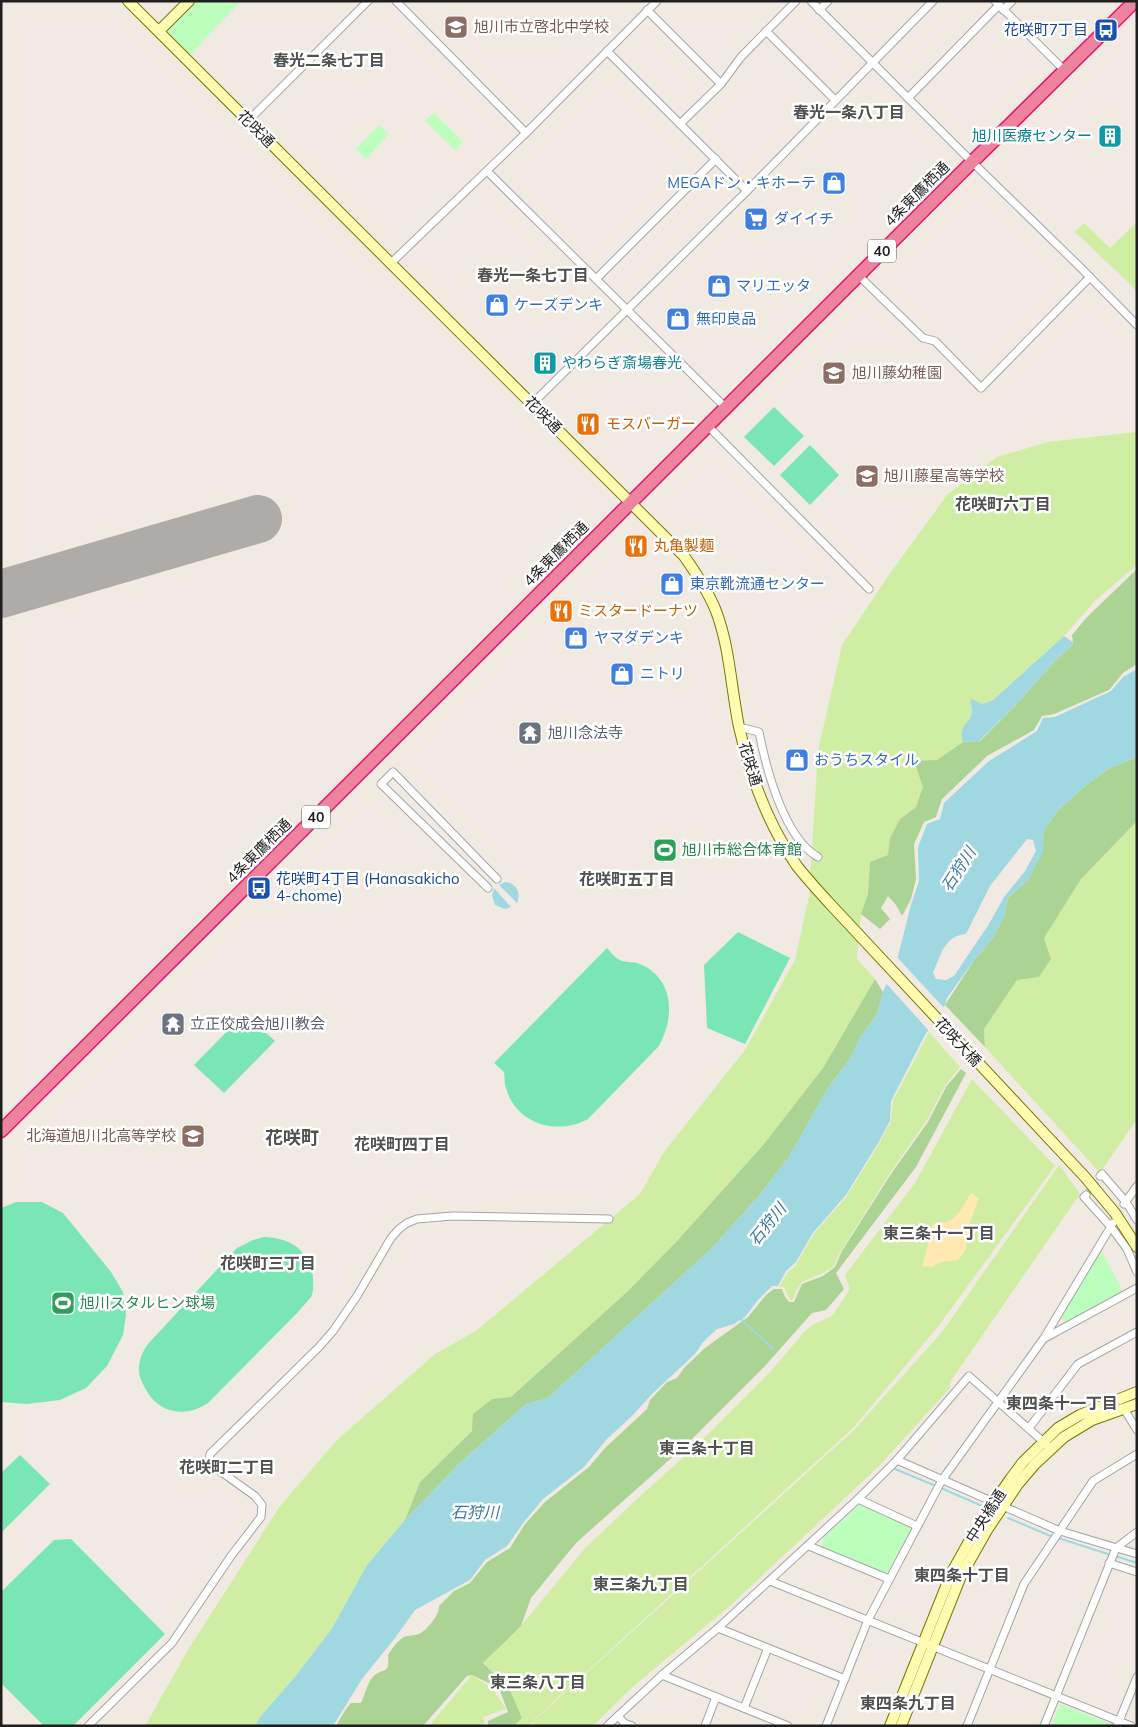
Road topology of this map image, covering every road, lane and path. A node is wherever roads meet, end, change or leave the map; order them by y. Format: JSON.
{"nodes":[{"id":1,"x":128,"y":1,"type":"edge"},
{"id":2,"x":189,"y":1,"type":"edge"},
{"id":3,"x":368,"y":1,"type":"edge"},
{"id":4,"x":396,"y":1,"type":"edge"},
{"id":5,"x":657,"y":1,"type":"edge"},
{"id":6,"x":796,"y":1,"type":"edge"},
{"id":7,"x":811,"y":1,"type":"edge"},
{"id":8,"x":828,"y":1,"type":"edge"},
{"id":9,"x":933,"y":1,"type":"edge"},
{"id":10,"x":1012,"y":1,"type":"edge"},
{"id":11,"x":1133,"y":2,"type":"edge"},
{"id":12,"x":999,"y":5,"type":"edge"},
{"id":13,"x":647,"y":10,"type":"junction"},
{"id":14,"x":819,"y":10,"type":"junction"},
{"id":15,"x":159,"y":31,"type":"junction"},
{"id":16,"x":766,"y":31,"type":"junction"},
{"id":17,"x":607,"y":51,"type":"junction"},
{"id":18,"x":873,"y":62,"type":"junction"},
{"id":19,"x":1065,"y":71,"type":"junction"},
{"id":20,"x":721,"y":84,"type":"junction"},
{"id":21,"x":908,"y":98,"type":"junction"},
{"id":22,"x":835,"y":100,"type":"junction"},
{"id":23,"x":248,"y":121,"type":"junction"},
{"id":24,"x":680,"y":124,"type":"junction"},
{"id":25,"x":526,"y":133,"type":"junction"},
{"id":26,"x":716,"y":159,"type":"junction"},
{"id":27,"x":972,"y":162,"type":"junction"},
{"id":28,"x":487,"y":171,"type":"junction"},
{"id":29,"x":747,"y":191,"type":"junction"},
{"id":30,"x":390,"y":264,"type":"junction"},
{"id":31,"x":858,"y":275,"type":"junction"},
{"id":32,"x":1090,"y":277,"type":"junction"},
{"id":33,"x":596,"y":279,"type":"junction"},
{"id":34,"x":626,"y":310,"type":"junction"},
{"id":35,"x":1137,"y":325,"type":"edge"},
{"id":36,"x":532,"y":404,"type":"junction"},
{"id":37,"x":726,"y":408,"type":"junction"},
{"id":38,"x":708,"y":426,"type":"junction"},
{"id":39,"x":631,"y":502,"type":"junction"},
{"id":40,"x":868,"y":588,"type":"dead end"},
{"id":41,"x":739,"y":726,"type":"junction"},
{"id":42,"x":818,"y":857,"type":"dead end"},
{"id":43,"x":497,"y":879,"type":"dead end"},
{"id":44,"x":488,"y":888,"type":"dead end"},
{"id":45,"x":832,"y":906,"type":"joint"},
{"id":46,"x":1,"y":1131,"type":"edge"},
{"id":47,"x":1100,"y":1176,"type":"dead end"},
{"id":48,"x":1137,"y":1186,"type":"edge"},
{"id":49,"x":1086,"y":1195,"type":"dead end"},
{"id":50,"x":1125,"y":1204,"type":"junction"},
{"id":51,"x":609,"y":1219,"type":"dead end"},
{"id":52,"x":1137,"y":1220,"type":"edge"},
{"id":53,"x":1112,"y":1225,"type":"junction"},
{"id":54,"x":1137,"y":1247,"type":"edge"},
{"id":55,"x":1137,"y":1272,"type":"edge"},
{"id":56,"x":1137,"y":1288,"type":"edge"},
{"id":57,"x":1137,"y":1332,"type":"edge"},
{"id":58,"x":1044,"y":1338,"type":"junction"},
{"id":59,"x":1137,"y":1392,"type":"edge"},
{"id":60,"x":998,"y":1403,"type":"junction"},
{"id":61,"x":1137,"y":1404,"type":"edge"},
{"id":62,"x":1124,"y":1409,"type":"junction"},
{"id":63,"x":1029,"y":1428,"type":"junction"},
{"id":64,"x":1137,"y":1430,"type":"edge"},
{"id":65,"x":1047,"y":1445,"type":"junction"},
{"id":66,"x":1137,"y":1454,"type":"edge"},
{"id":67,"x":897,"y":1460,"type":"junction"},
{"id":68,"x":939,"y":1485,"type":"junction"},
{"id":69,"x":858,"y":1500,"type":"junction"},
{"id":70,"x":999,"y":1503,"type":"junction"},
{"id":71,"x":917,"y":1526,"type":"junction"},
{"id":72,"x":1137,"y":1532,"type":"edge"},
{"id":73,"x":1056,"y":1536,"type":"junction"},
{"id":74,"x":809,"y":1546,"type":"junction"},
{"id":75,"x":1137,"y":1554,"type":"edge"},
{"id":76,"x":1113,"y":1556,"type":"junction"},
{"id":77,"x":1137,"y":1572,"type":"edge"},
{"id":78,"x":889,"y":1579,"type":"junction"},
{"id":79,"x":770,"y":1581,"type":"junction"},
{"id":80,"x":868,"y":1620,"type":"junction"},
{"id":81,"x":718,"y":1628,"type":"junction"},
{"id":82,"x":928,"y":1644,"type":"junction"},
{"id":83,"x":768,"y":1648,"type":"junction"},
{"id":84,"x":990,"y":1670,"type":"junction"},
{"id":85,"x":662,"y":1675,"type":"junction"},
{"id":86,"x":1137,"y":1677,"type":"edge"},
{"id":87,"x":845,"y":1679,"type":"junction"},
{"id":88,"x":1056,"y":1696,"type":"junction"},
{"id":89,"x":716,"y":1697,"type":"junction"},
{"id":90,"x":744,"y":1708,"type":"junction"},
{"id":91,"x":618,"y":1716,"type":"junction"},
{"id":92,"x":769,"y":1718,"type":"junction"},
{"id":93,"x":1118,"y":1724,"type":"edge"},
{"id":94,"x":88,"y":1726,"type":"edge"},
{"id":95,"x":607,"y":1726,"type":"edge"},
{"id":96,"x":632,"y":1726,"type":"edge"},
{"id":97,"x":704,"y":1726,"type":"edge"},
{"id":98,"x":766,"y":1726,"type":"edge"},
{"id":99,"x":788,"y":1726,"type":"edge"},
{"id":100,"x":826,"y":1726,"type":"edge"},
{"id":101,"x":890,"y":1726,"type":"edge"},
{"id":102,"x":901,"y":1726,"type":"edge"},
{"id":103,"x":967,"y":1726,"type":"edge"},
{"id":104,"x":1044,"y":1726,"type":"edge"},
{"id":105,"x":1131,"y":1726,"type":"edge"}],
"edges":[{"from":1,"to":15,"type":"street","name":"花咲通"},
{"from":2,"to":15,"type":"street"},
{"from":3,"to":23,"type":"street"},
{"from":4,"to":25,"type":"street"},
{"from":5,"to":13,"type":"street"},
{"from":6,"to":16,"type":"street"},
{"from":7,"to":14,"type":"street"},
{"from":8,"to":14,"type":"street"},
{"from":9,"to":18,"type":"street"},
{"from":10,"to":12,"type":"street"},
{"from":11,"to":19,"type":"highway","name":"4条東鷹栖通","number":"40"},
{"from":12,"to":19,"type":"street"},
{"from":12,"to":21,"type":"street"},
{"from":13,"to":17,"type":"street"},
{"from":13,"to":20,"type":"street"},
{"from":14,"to":18,"type":"street"},
{"from":15,"to":23,"type":"street","name":"花咲通"},
{"from":16,"to":20,"type":"street"},
{"from":16,"to":22,"type":"street"},
{"from":17,"to":24,"type":"street"},
{"from":17,"to":25,"type":"street"},
{"from":18,"to":21,"type":"street"},
{"from":18,"to":22,"type":"street"},
{"from":19,"to":27,"type":"highway","name":"4条東鷹栖通","number":"40"},
{"from":20,"to":24,"type":"street"},
{"from":21,"to":27,"type":"street"},
{"from":22,"to":29,"type":"street"},
{"from":23,"to":30,"type":"street","name":"花咲通"},
{"from":24,"to":26,"type":"street"},
{"from":25,"to":28,"type":"street"},
{"from":26,"to":29,"type":"street"},
{"from":26,"to":33,"type":"street"},
{"from":27,"to":31,"type":"highway","name":"4条東鷹栖通","number":"40"},
{"from":27,"to":32,"type":"street"},
{"from":28,"to":30,"type":"street"},
{"from":28,"to":33,"type":"street"},
{"from":29,"to":34,"type":"street"},
{"from":30,"to":36,"type":"street","name":"花咲通"},
{"from":31,"to":32,"type":"street"},
{"from":31,"to":37,"type":"highway","name":"4条東鷹栖通","number":"40"},
{"from":32,"to":35,"type":"street"},
{"from":33,"to":34,"type":"street"},
{"from":34,"to":36,"type":"street"},
{"from":34,"to":37,"type":"street"},
{"from":36,"to":39,"type":"street","name":"花咲通"},
{"from":37,"to":38,"type":"highway","name":"4条東鷹栖通","number":"40"},
{"from":38,"to":39,"type":"highway","name":"4条東鷹栖通","number":"40"},
{"from":38,"to":40,"type":"street"},
{"from":39,"to":41,"type":"street","name":"花咲通"},
{"from":39,"to":46,"type":"highway","name":"4条東鷹栖通","number":"40"},
{"from":41,"to":42,"type":"street"},
{"from":41,"to":45,"type":"street","name":"花咲通"},
{"from":43,"to":44,"type":"street"},
{"from":45,"to":54,"type":"street","name":"花咲大橋"},
{"from":47,"to":50,"type":"street"},
{"from":48,"to":50,"type":"street"},
{"from":49,"to":53,"type":"street"},
{"from":50,"to":52,"type":"street"},
{"from":51,"to":94,"type":"street"},
{"from":53,"to":55,"type":"street"},
{"from":53,"to":58,"type":"street"},
{"from":56,"to":58,"type":"street"},
{"from":57,"to":63,"type":"street"},
{"from":58,"to":60,"type":"street"},
{"from":59,"to":65,"type":"street","name":"中央橋通"},
{"from":60,"to":63,"type":"street"},
{"from":60,"to":67,"type":"street"},
{"from":60,"to":68,"type":"street"},
{"from":61,"to":62,"type":"street","name":"中央橋通"},
{"from":62,"to":64,"type":"street"},
{"from":62,"to":65,"type":"street","name":"中央橋通"},
{"from":63,"to":65,"type":"street"},
{"from":65,"to":70,"type":"street","name":"中央橋通"},
{"from":66,"to":73,"type":"street"},
{"from":67,"to":68,"type":"street"},
{"from":67,"to":69,"type":"street"},
{"from":68,"to":70,"type":"street"},
{"from":68,"to":71,"type":"street"},
{"from":69,"to":71,"type":"street"},
{"from":69,"to":74,"type":"street"},
{"from":70,"to":73,"type":"street"},
{"from":70,"to":82,"type":"street","name":"中央橋通"},
{"from":71,"to":78,"type":"street"},
{"from":72,"to":76,"type":"street"},
{"from":73,"to":76,"type":"street"},
{"from":73,"to":84,"type":"street"},
{"from":74,"to":78,"type":"street"},
{"from":74,"to":79,"type":"street"},
{"from":75,"to":76,"type":"street"},
{"from":76,"to":77,"type":"street"},
{"from":76,"to":88,"type":"street"},
{"from":78,"to":80,"type":"street"},
{"from":79,"to":80,"type":"street"},
{"from":79,"to":81,"type":"street"},
{"from":80,"to":82,"type":"street"},
{"from":80,"to":87,"type":"street"},
{"from":81,"to":83,"type":"street"},
{"from":81,"to":85,"type":"street"},
{"from":82,"to":84,"type":"street"},
{"from":82,"to":101,"type":"street","name":"中央橋通"},
{"from":82,"to":102,"type":"street","name":"中央橋通"},
{"from":83,"to":87,"type":"street"},
{"from":83,"to":90,"type":"street"},
{"from":84,"to":88,"type":"street"},
{"from":84,"to":103,"type":"street"},
{"from":85,"to":89,"type":"street"},
{"from":85,"to":91,"type":"street"},
{"from":86,"to":93,"type":"street"},
{"from":87,"to":100,"type":"street"},
{"from":88,"to":93,"type":"street"},
{"from":88,"to":104,"type":"street"},
{"from":89,"to":90,"type":"street"},
{"from":89,"to":97,"type":"street"},
{"from":90,"to":92,"type":"street"},
{"from":91,"to":95,"type":"street"},
{"from":91,"to":96,"type":"street"},
{"from":92,"to":98,"type":"street"},
{"from":92,"to":99,"type":"street"},
{"from":93,"to":105,"type":"street"}]}
